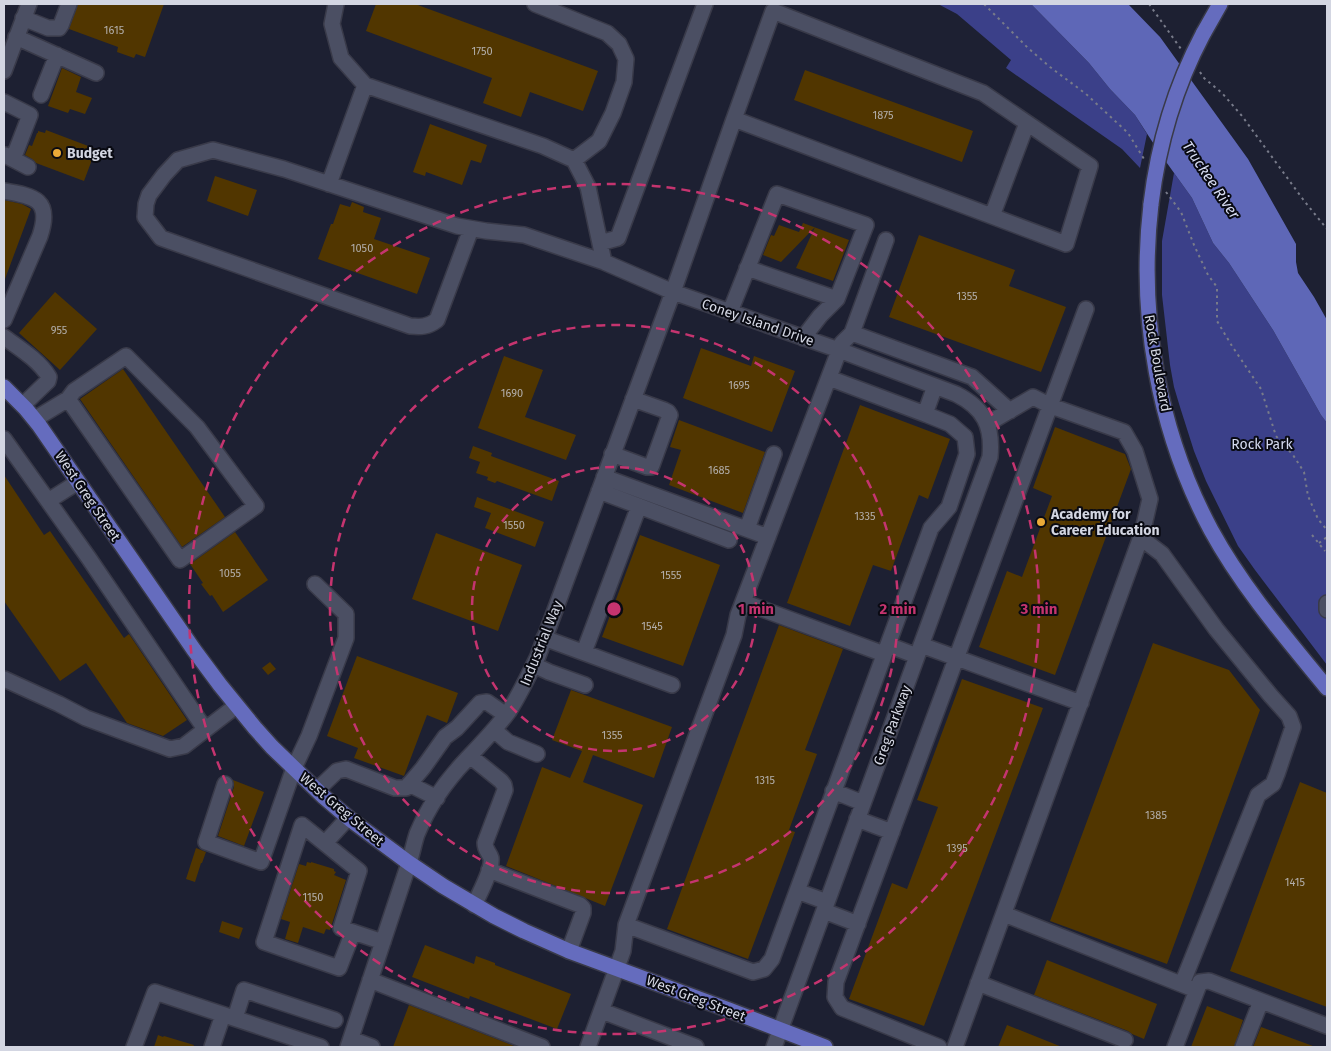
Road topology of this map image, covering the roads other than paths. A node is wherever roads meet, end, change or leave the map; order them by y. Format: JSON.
{"nodes":[{"id":1,"x":29,"y":4,"type":"edge"},
{"id":2,"x":69,"y":4,"type":"edge"},
{"id":3,"x":336,"y":4,"type":"edge"},
{"id":4,"x":535,"y":4,"type":"edge"},
{"id":5,"x":705,"y":4,"type":"edge"},
{"id":6,"x":1220,"y":4,"type":"edge"},
{"id":7,"x":23,"y":18,"type":"junction"},
{"id":8,"x":16,"y":38,"type":"junction"},
{"id":9,"x":57,"y":55,"type":"junction"},
{"id":10,"x":4,"y":72,"type":"edge"},
{"id":11,"x":96,"y":73,"type":"dead end"},
{"id":12,"x":365,"y":85,"type":"junction"},
{"id":13,"x":41,"y":95,"type":"dead end"},
{"id":14,"x":4,"y":102,"type":"edge"},
{"id":15,"x":734,"y":119,"type":"junction"},
{"id":16,"x":1027,"y":123,"type":"junction"},
{"id":17,"x":8,"y":157,"type":"edge"},
{"id":18,"x":574,"y":160,"type":"junction"},
{"id":19,"x":28,"y":167,"type":"dead end"},
{"id":20,"x":329,"y":184,"type":"junction"},
{"id":21,"x":4,"y":191,"type":"edge"},
{"id":22,"x":992,"y":216,"type":"junction"},
{"id":23,"x":471,"y":229,"type":"junction"},
{"id":24,"x":886,"y":240,"type":"dead end"},
{"id":25,"x":600,"y":243,"type":"junction"},
{"id":26,"x":604,"y":262,"type":"junction"},
{"id":27,"x":747,"y":268,"type":"junction"},
{"id":28,"x":673,"y":292,"type":"junction"},
{"id":29,"x":837,"y":300,"type":"junction"},
{"id":30,"x":1086,"y":310,"type":"dead end"},
{"id":31,"x":730,"y":312,"type":"junction"},
{"id":32,"x":4,"y":320,"type":"edge"},
{"id":33,"x":852,"y":333,"type":"junction"},
{"id":34,"x":4,"y":336,"type":"edge"},
{"id":35,"x":803,"y":338,"type":"junction"},
{"id":36,"x":839,"y":350,"type":"junction"},
{"id":37,"x":829,"y":378,"type":"junction"},
{"id":38,"x":935,"y":386,"type":"junction"},
{"id":39,"x":4,"y":387,"type":"edge"},
{"id":40,"x":68,"y":399,"type":"junction"},
{"id":41,"x":633,"y":399,"type":"junction"},
{"id":42,"x":23,"y":405,"type":"junction"},
{"id":43,"x":1051,"y":406,"type":"junction"},
{"id":44,"x":1010,"y":411,"type":"junction"},
{"id":45,"x":925,"y":414,"type":"junction"},
{"id":46,"x":35,"y":419,"type":"junction"},
{"id":47,"x":986,"y":422,"type":"junction"},
{"id":48,"x":4,"y":439,"type":"edge"},
{"id":49,"x":612,"y":454,"type":"junction"},
{"id":50,"x":774,"y":454,"type":"dead end"},
{"id":51,"x":78,"y":482,"type":"junction"},
{"id":52,"x":601,"y":484,"type":"junction"},
{"id":53,"x":48,"y":501,"type":"junction"},
{"id":54,"x":639,"y":506,"type":"junction"},
{"id":55,"x":949,"y":507,"type":"junction"},
{"id":56,"x":968,"y":516,"type":"junction"},
{"id":57,"x":746,"y":529,"type":"junction"},
{"id":58,"x":768,"y":536,"type":"junction"},
{"id":59,"x":1141,"y":538,"type":"junction"},
{"id":60,"x":728,"y":540,"type":"dead end"},
{"id":61,"x":315,"y":584,"type":"dead end"},
{"id":62,"x":743,"y":602,"type":"junction"},
{"id":63,"x":1327,"y":603,"type":"edge"},
{"id":64,"x":1327,"y":610,"type":"edge"},
{"id":65,"x":544,"y":638,"type":"junction"},
{"id":66,"x":886,"y":650,"type":"junction"},
{"id":67,"x":919,"y":650,"type":"junction"},
{"id":68,"x":584,"y":652,"type":"junction"},
{"id":69,"x":957,"y":658,"type":"junction"},
{"id":70,"x":534,"y":665,"type":"junction"},
{"id":71,"x":4,"y":679,"type":"edge"},
{"id":72,"x":586,"y":685,"type":"dead end"},
{"id":73,"x":672,"y":685,"type":"dead end"},
{"id":74,"x":1327,"y":688,"type":"edge"},
{"id":75,"x":1081,"y":703,"type":"junction"},
{"id":76,"x":236,"y":706,"type":"junction"},
{"id":77,"x":506,"y":714,"type":"junction"},
{"id":78,"x":205,"y":729,"type":"junction"},
{"id":79,"x":494,"y":730,"type":"junction"},
{"id":80,"x":537,"y":754,"type":"dead end"},
{"id":81,"x":470,"y":756,"type":"junction"},
{"id":82,"x":294,"y":768,"type":"junction"},
{"id":83,"x":225,"y":784,"type":"dead end"},
{"id":84,"x":409,"y":784,"type":"junction"},
{"id":85,"x":317,"y":790,"type":"junction"},
{"id":86,"x":833,"y":791,"type":"junction"},
{"id":87,"x":437,"y":798,"type":"junction"},
{"id":88,"x":863,"y":802,"type":"junction"},
{"id":89,"x":348,"y":818,"type":"junction"},
{"id":90,"x":857,"y":819,"type":"junction"},
{"id":91,"x":892,"y":832,"type":"junction"},
{"id":92,"x":324,"y":843,"type":"junction"},
{"id":93,"x":261,"y":862,"type":"junction"},
{"id":94,"x":409,"y":863,"type":"junction"},
{"id":95,"x":286,"y":870,"type":"junction"},
{"id":96,"x":489,"y":870,"type":"junction"},
{"id":97,"x":797,"y":891,"type":"junction"},
{"id":98,"x":474,"y":904,"type":"junction"},
{"id":99,"x":825,"y":906,"type":"junction"},
{"id":100,"x":1004,"y":914,"type":"junction"},
{"id":101,"x":858,"y":924,"type":"junction"},
{"id":102,"x":626,"y":925,"type":"junction"},
{"id":103,"x":353,"y":932,"type":"junction"},
{"id":104,"x":383,"y":942,"type":"junction"},
{"id":105,"x":569,"y":951,"type":"junction"},
{"id":106,"x":618,"y":969,"type":"junction"},
{"id":107,"x":370,"y":980,"type":"junction"},
{"id":108,"x":978,"y":983,"type":"junction"},
{"id":109,"x":1189,"y":987,"type":"junction"},
{"id":110,"x":1261,"y":1001,"type":"junction"},
{"id":111,"x":602,"y":1011,"type":"junction"},
{"id":112,"x":229,"y":1016,"type":"junction"},
{"id":113,"x":335,"y":1020,"type":"dead end"},
{"id":114,"x":1327,"y":1026,"type":"edge"},
{"id":115,"x":780,"y":1030,"type":"junction"},
{"id":116,"x":1125,"y":1040,"type":"dead end"},
{"id":117,"x":349,"y":1043,"type":"edge"},
{"id":118,"x":134,"y":1047,"type":"edge"},
{"id":119,"x":212,"y":1047,"type":"edge"},
{"id":120,"x":321,"y":1047,"type":"edge"},
{"id":121,"x":372,"y":1047,"type":"edge"},
{"id":122,"x":542,"y":1047,"type":"edge"},
{"id":123,"x":588,"y":1047,"type":"edge"},
{"id":124,"x":696,"y":1047,"type":"edge"},
{"id":125,"x":774,"y":1047,"type":"edge"},
{"id":126,"x":825,"y":1047,"type":"edge"},
{"id":127,"x":939,"y":1047,"type":"edge"},
{"id":128,"x":955,"y":1047,"type":"edge"},
{"id":129,"x":1175,"y":1047,"type":"edge"},
{"id":130,"x":1243,"y":1047,"type":"edge"}],
"edges":[{"from":1,"to":7,"type":"street"},
{"from":2,"to":7,"type":"street"},
{"from":3,"to":12,"type":"street"},
{"from":4,"to":18,"type":"street"},
{"from":5,"to":25,"type":"street"},
{"from":6,"to":74,"type":"main road","name":"Rock Boulevard","bridge":true},
{"from":7,"to":8,"type":"street"},
{"from":8,"to":9,"type":"street"},
{"from":8,"to":10,"type":"street"},
{"from":9,"to":11,"type":"street"},
{"from":9,"to":13,"type":"street"},
{"from":12,"to":18,"type":"street"},
{"from":12,"to":20,"type":"street"},
{"from":14,"to":17,"type":"street"},
{"from":15,"to":16,"type":"street","name":"Industrial Way"},
{"from":15,"to":22,"type":"street"},
{"from":15,"to":28,"type":"street","name":"Industrial Way"},
{"from":16,"to":22,"type":"street"},
{"from":16,"to":22,"type":"street"},
{"from":17,"to":19,"type":"street"},
{"from":18,"to":25,"type":"street"},
{"from":20,"to":23,"type":"street","name":"Coney Island Drive"},
{"from":20,"to":23,"type":"street","name":"Coney Island Drive"},
{"from":21,"to":32,"type":"street"},
{"from":23,"to":26,"type":"street","name":"Coney Island Drive"},
{"from":24,"to":33,"type":"street"},
{"from":25,"to":26,"type":"street"},
{"from":26,"to":28,"type":"street","name":"Coney Island Drive"},
{"from":27,"to":29,"type":"street"},
{"from":27,"to":29,"type":"street"},
{"from":27,"to":31,"type":"street"},
{"from":28,"to":31,"type":"street","name":"Coney Island Drive"},
{"from":28,"to":41,"type":"street","name":"Industrial Way"},
{"from":29,"to":35,"type":"street"},
{"from":30,"to":43,"type":"street"},
{"from":31,"to":35,"type":"street","name":"Coney Island Drive"},
{"from":33,"to":36,"type":"street"},
{"from":33,"to":44,"type":"street"},
{"from":34,"to":42,"type":"street"},
{"from":35,"to":36,"type":"street","name":"Coney Island Drive"},
{"from":36,"to":37,"type":"street"},
{"from":36,"to":38,"type":"street","name":"Coney Island Drive"},
{"from":37,"to":45,"type":"street"},
{"from":37,"to":58,"type":"street"},
{"from":38,"to":45,"type":"street"},
{"from":38,"to":47,"type":"street","name":"Coney Island Drive"},
{"from":39,"to":42,"type":"main road","name":"West Greg Street"},
{"from":40,"to":40,"type":"street"},
{"from":40,"to":46,"type":"street"},
{"from":41,"to":49,"type":"street","name":"Industrial Way"},
{"from":41,"to":49,"type":"street"},
{"from":42,"to":46,"type":"main road","name":"West Greg Street"},
{"from":43,"to":44,"type":"street"},
{"from":43,"to":59,"type":"street"},
{"from":43,"to":69,"type":"street"},
{"from":44,"to":47,"type":"street"},
{"from":45,"to":55,"type":"street"},
{"from":46,"to":51,"type":"main road","name":"West Greg Street"},
{"from":47,"to":56,"type":"street","name":"Greg Parkway"},
{"from":48,"to":53,"type":"street"},
{"from":49,"to":52,"type":"street","name":"Industrial Way"},
{"from":50,"to":57,"type":"street"},
{"from":51,"to":53,"type":"street"},
{"from":51,"to":76,"type":"main road","name":"West Greg Street"},
{"from":52,"to":54,"type":"street"},
{"from":52,"to":57,"type":"street"},
{"from":52,"to":65,"type":"street","name":"Industrial Way"},
{"from":53,"to":78,"type":"street"},
{"from":54,"to":60,"type":"street"},
{"from":54,"to":68,"type":"street"},
{"from":55,"to":56,"type":"street"},
{"from":55,"to":66,"type":"street"},
{"from":56,"to":67,"type":"street","name":"Greg Parkway"},
{"from":57,"to":58,"type":"street"},
{"from":58,"to":62,"type":"street"},
{"from":59,"to":75,"type":"street"},
{"from":59,"to":109,"type":"street"},
{"from":61,"to":82,"type":"street"},
{"from":62,"to":66,"type":"street"},
{"from":62,"to":102,"type":"street"},
{"from":63,"to":64,"type":"street"},
{"from":65,"to":68,"type":"street"},
{"from":65,"to":70,"type":"street","name":"Industrial Way"},
{"from":66,"to":67,"type":"street"},
{"from":66,"to":86,"type":"street"},
{"from":67,"to":69,"type":"street"},
{"from":67,"to":88,"type":"street","name":"Greg Parkway"},
{"from":68,"to":73,"type":"street"},
{"from":69,"to":75,"type":"street"},
{"from":69,"to":91,"type":"street"},
{"from":70,"to":72,"type":"street"},
{"from":70,"to":77,"type":"street","name":"Industrial Way"},
{"from":71,"to":78,"type":"street"},
{"from":75,"to":100,"type":"street"},
{"from":76,"to":78,"type":"street"},
{"from":76,"to":82,"type":"main road","name":"West Greg Street"},
{"from":77,"to":79,"type":"street","name":"Industrial Way"},
{"from":77,"to":84,"type":"street"},
{"from":79,"to":80,"type":"street"},
{"from":79,"to":81,"type":"street","name":"Industrial Way"},
{"from":81,"to":87,"type":"street","name":"Industrial Way"},
{"from":81,"to":96,"type":"street"},
{"from":82,"to":85,"type":"main road","name":"West Greg Street"},
{"from":82,"to":93,"type":"street"},
{"from":83,"to":93,"type":"street"},
{"from":84,"to":85,"type":"street"},
{"from":84,"to":87,"type":"street"},
{"from":85,"to":89,"type":"main road","name":"West Greg Street"},
{"from":86,"to":88,"type":"street"},
{"from":86,"to":97,"type":"street"},
{"from":87,"to":94,"type":"street","name":"Industrial Way"},
{"from":88,"to":90,"type":"street","name":"Greg Parkway"},
{"from":89,"to":92,"type":"street"},
{"from":89,"to":94,"type":"main road","name":"West Greg Street"},
{"from":90,"to":91,"type":"street"},
{"from":90,"to":99,"type":"street","name":"Greg Parkway"},
{"from":91,"to":101,"type":"street"},
{"from":92,"to":95,"type":"street"},
{"from":92,"to":103,"type":"street"},
{"from":93,"to":95,"type":"street"},
{"from":94,"to":98,"type":"main road","name":"West Greg Street"},
{"from":94,"to":104,"type":"street","name":"Industrial Way"},
{"from":95,"to":103,"type":"street"},
{"from":96,"to":98,"type":"street"},
{"from":96,"to":105,"type":"street"},
{"from":97,"to":99,"type":"street"},
{"from":97,"to":102,"type":"street"},
{"from":98,"to":105,"type":"main road","name":"West Greg Street"},
{"from":99,"to":101,"type":"street"},
{"from":99,"to":115,"type":"street","name":"Greg Parkway"},
{"from":100,"to":108,"type":"street"},
{"from":100,"to":109,"type":"street"},
{"from":101,"to":127,"type":"street"},
{"from":102,"to":106,"type":"street"},
{"from":103,"to":104,"type":"street"},
{"from":104,"to":107,"type":"street","name":"Industrial Way"},
{"from":105,"to":106,"type":"main road","name":"West Greg Street"},
{"from":106,"to":111,"type":"street"},
{"from":106,"to":115,"type":"main road","name":"West Greg Street"},
{"from":107,"to":117,"type":"street","name":"Industrial Way"},
{"from":107,"to":122,"type":"street"},
{"from":108,"to":116,"type":"street"},
{"from":108,"to":128,"type":"street"},
{"from":109,"to":110,"type":"street"},
{"from":109,"to":129,"type":"street"},
{"from":110,"to":114,"type":"street"},
{"from":110,"to":130,"type":"street"},
{"from":111,"to":123,"type":"street"},
{"from":111,"to":124,"type":"street"},
{"from":112,"to":113,"type":"street"},
{"from":112,"to":118,"type":"street"},
{"from":112,"to":119,"type":"street"},
{"from":112,"to":120,"type":"street"},
{"from":115,"to":125,"type":"street","name":"Greg Parkway"},
{"from":115,"to":126,"type":"main road","name":"West Greg Street"},
{"from":117,"to":121,"type":"street"}]}
